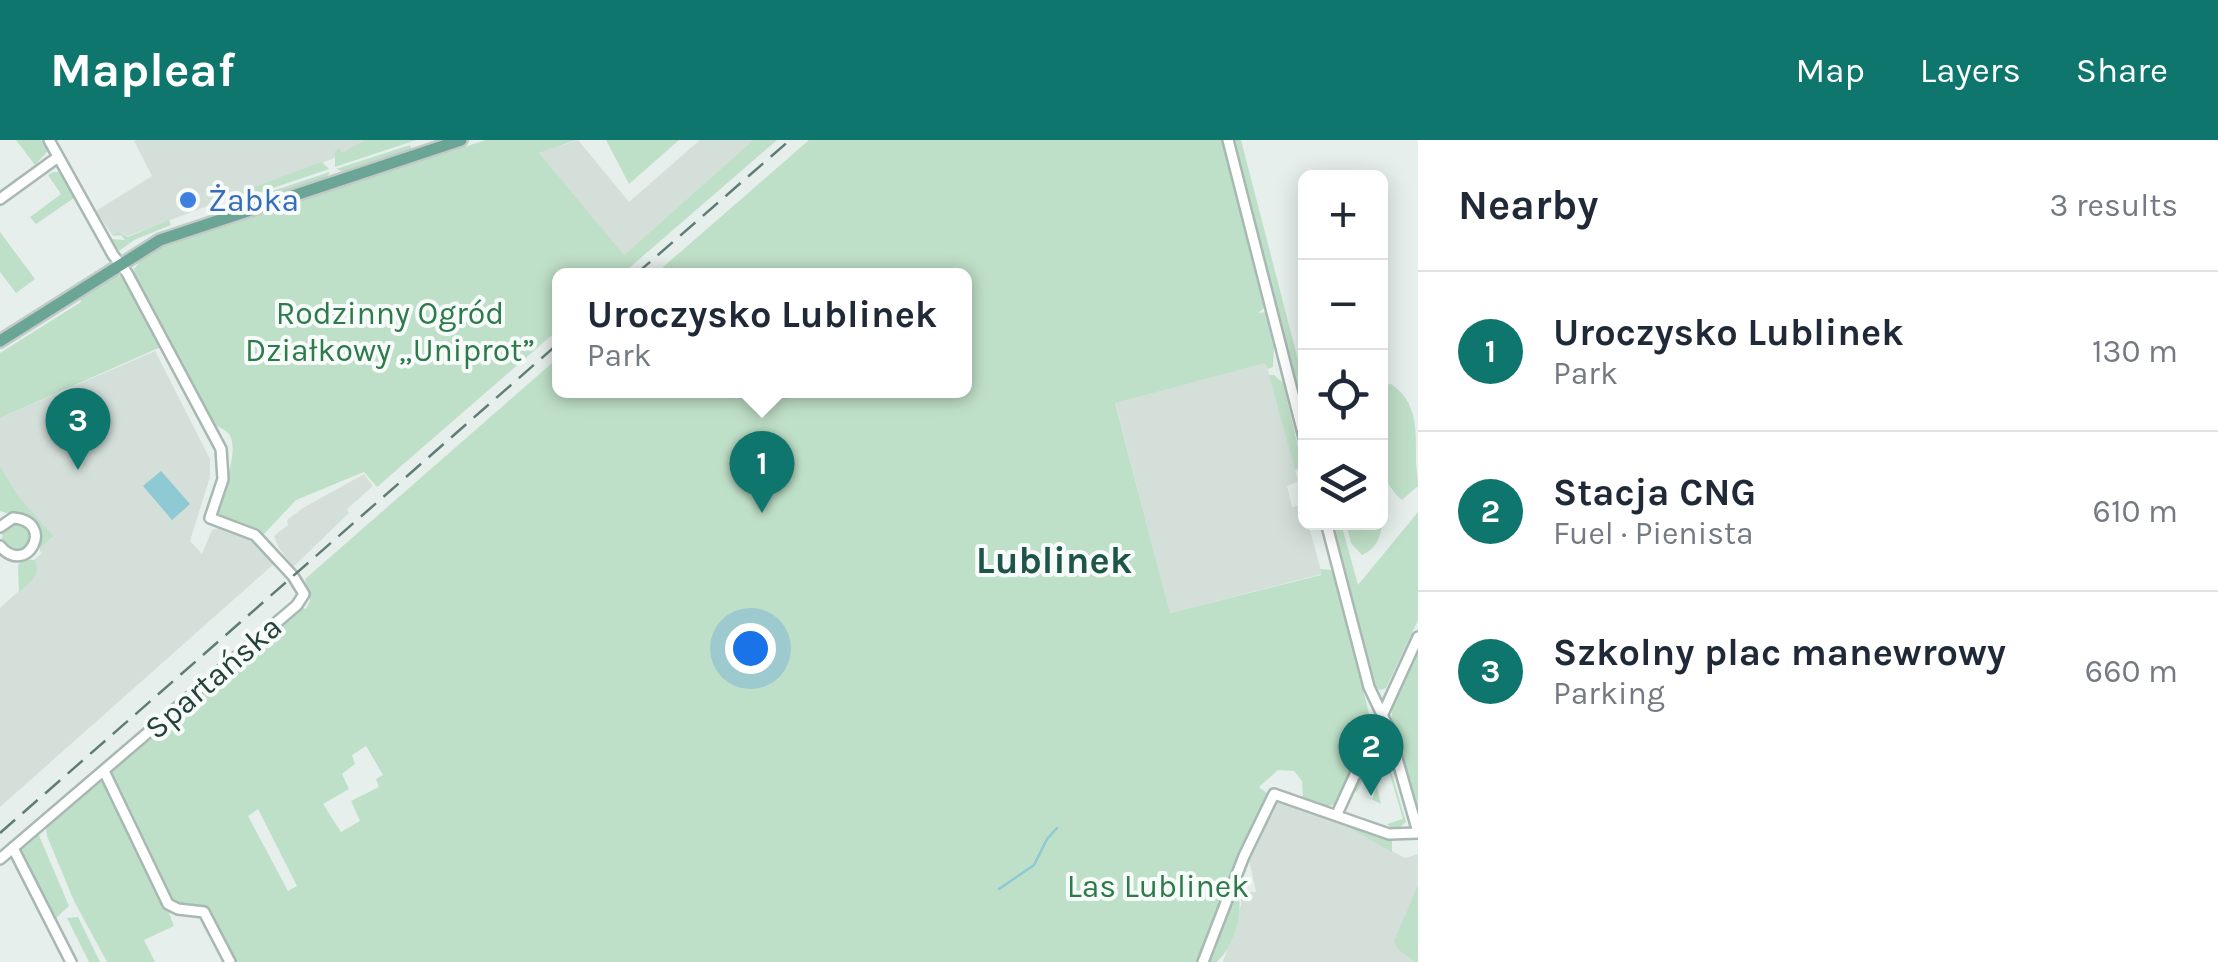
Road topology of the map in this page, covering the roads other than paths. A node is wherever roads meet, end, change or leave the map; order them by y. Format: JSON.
{"nodes":[{"id":1,"x":49,"y":140,"type":"edge"},
{"id":2,"x":461,"y":140,"type":"edge"},
{"id":3,"x":1228,"y":140,"type":"edge"},
{"id":4,"x":58,"y":156,"type":"junction"},
{"id":5,"x":0,"y":199,"type":"edge"},
{"id":6,"x":124,"y":269,"type":"junction"},
{"id":7,"x":0,"y":341,"type":"edge"},
{"id":8,"x":1305,"y":440,"type":"edge"},
{"id":9,"x":1,"y":525,"type":"edge"},
{"id":10,"x":1328,"y":530,"type":"edge"},
{"id":11,"x":0,"y":546,"type":"edge"},
{"id":12,"x":1418,"y":636,"type":"edge"},
{"id":13,"x":1382,"y":713,"type":"junction"},
{"id":14,"x":1366,"y":750,"type":"junction"},
{"id":15,"x":1396,"y":753,"type":"junction"},
{"id":16,"x":104,"y":772,"type":"junction"},
{"id":17,"x":1337,"y":814,"type":"junction"},
{"id":18,"x":1418,"y":833,"type":"edge"},
{"id":19,"x":12,"y":848,"type":"junction"},
{"id":20,"x":0,"y":860,"type":"edge"},
{"id":21,"x":71,"y":962,"type":"edge"},
{"id":22,"x":230,"y":962,"type":"edge"},
{"id":23,"x":1202,"y":962,"type":"edge"}],
"edges":[{"from":1,"to":4,"type":"street"},
{"from":2,"to":6,"type":"main road"},
{"from":3,"to":8,"type":"street"},
{"from":4,"to":5,"type":"street"},
{"from":4,"to":6,"type":"street"},
{"from":6,"to":7,"type":"main road"},
{"from":6,"to":16,"type":"street","name":"Spartańska"},
{"from":9,"to":11,"type":"street"},
{"from":10,"to":13,"type":"street"},
{"from":12,"to":13,"type":"street"},
{"from":13,"to":14,"type":"street"},
{"from":13,"to":15,"type":"street"},
{"from":14,"to":15,"type":"street"},
{"from":14,"to":17,"type":"street"},
{"from":15,"to":18,"type":"street"},
{"from":16,"to":19,"type":"street","name":"Spartańska"},
{"from":16,"to":22,"type":"street"},
{"from":17,"to":18,"type":"street"},
{"from":17,"to":23,"type":"street"},
{"from":19,"to":20,"type":"street","name":"Spartańska"},
{"from":19,"to":21,"type":"street"}]}
